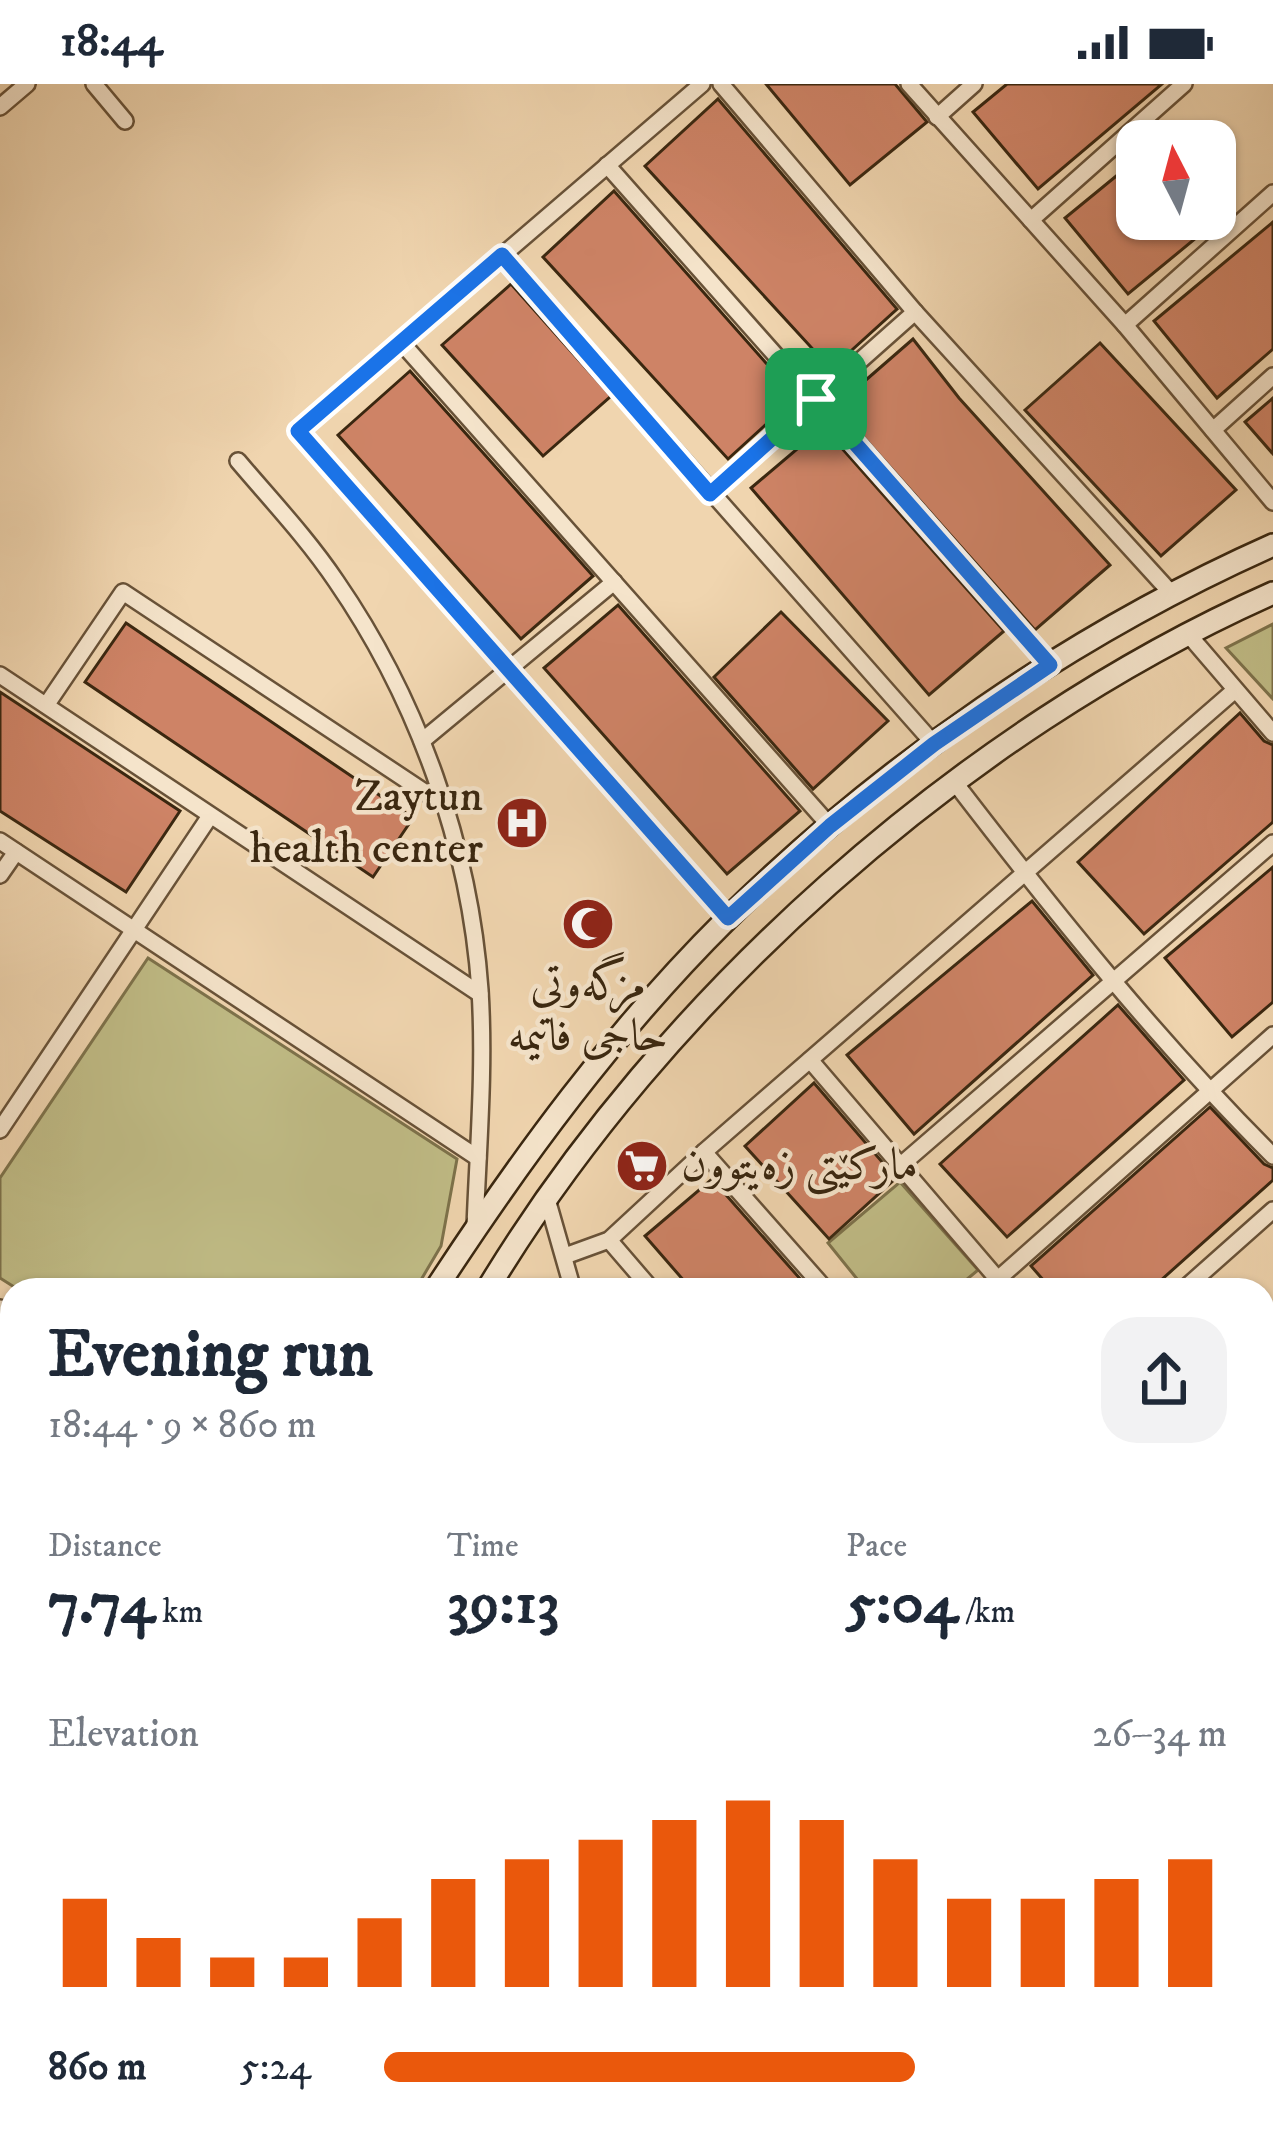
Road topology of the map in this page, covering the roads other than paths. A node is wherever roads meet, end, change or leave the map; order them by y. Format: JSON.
{"nodes":[{"id":1,"x":27,"y":84,"type":"edge"},
{"id":2,"x":94,"y":84,"type":"edge"},
{"id":3,"x":702,"y":84,"type":"edge"},
{"id":4,"x":721,"y":84,"type":"edge"},
{"id":5,"x":909,"y":84,"type":"edge"},
{"id":6,"x":974,"y":84,"type":"edge"},
{"id":7,"x":1184,"y":84,"type":"edge"},
{"id":8,"x":0,"y":107,"type":"edge"},
{"id":9,"x":937,"y":117,"type":"junction"},
{"id":10,"x":125,"y":121,"type":"dead end"},
{"id":11,"x":607,"y":165,"type":"junction"},
{"id":12,"x":1273,"y":193,"type":"edge"},
{"id":13,"x":1031,"y":220,"type":"junction"},
{"id":14,"x":502,"y":255,"type":"junction"},
{"id":15,"x":915,"y":312,"type":"junction"},
{"id":16,"x":1126,"y":325,"type":"junction"},
{"id":17,"x":400,"y":342,"type":"junction"},
{"id":18,"x":1273,"y":376,"type":"edge"},
{"id":19,"x":816,"y":399,"type":"junction"},
{"id":20,"x":1213,"y":430,"type":"junction"},
{"id":21,"x":238,"y":461,"type":"dead end"},
{"id":22,"x":710,"y":494,"type":"junction"},
{"id":23,"x":1273,"y":502,"type":"edge"},
{"id":24,"x":1273,"y":545,"type":"edge"},
{"id":25,"x":614,"y":581,"type":"junction"},
{"id":26,"x":1273,"y":593,"type":"edge"},
{"id":27,"x":1172,"y":594,"type":"junction"},
{"id":28,"x":1111,"y":628,"type":"junction"},
{"id":29,"x":1188,"y":634,"type":"junction"},
{"id":30,"x":1050,"y":665,"type":"junction"},
{"id":31,"x":1135,"y":665,"type":"junction"},
{"id":32,"x":509,"y":669,"type":"junction"},
{"id":33,"x":0,"y":675,"type":"edge"},
{"id":34,"x":1235,"y":690,"type":"junction"},
{"id":35,"x":47,"y":704,"type":"junction"},
{"id":36,"x":1273,"y":733,"type":"edge"},
{"id":37,"x":422,"y":741,"type":"junction"},
{"id":38,"x":934,"y":744,"type":"junction"},
{"id":39,"x":956,"y":784,"type":"junction"},
{"id":40,"x":444,"y":805,"type":"junction"},
{"id":41,"x":210,"y":816,"type":"junction"},
{"id":42,"x":830,"y":826,"type":"junction"},
{"id":43,"x":0,"y":841,"type":"edge"},
{"id":44,"x":1273,"y":843,"type":"edge"},
{"id":45,"x":16,"y":851,"type":"junction"},
{"id":46,"x":1024,"y":874,"type":"junction"},
{"id":47,"x":0,"y":875,"type":"edge"},
{"id":48,"x":728,"y":918,"type":"junction"},
{"id":49,"x":134,"y":930,"type":"junction"},
{"id":50,"x":1115,"y":980,"type":"junction"},
{"id":51,"x":480,"y":994,"type":"junction"},
{"id":52,"x":1273,"y":1035,"type":"edge"},
{"id":53,"x":810,"y":1060,"type":"junction"},
{"id":54,"x":1209,"y":1092,"type":"junction"},
{"id":55,"x":0,"y":1130,"type":"edge"},
{"id":56,"x":704,"y":1152,"type":"junction"},
{"id":57,"x":1273,"y":1156,"type":"edge"},
{"id":58,"x":478,"y":1158,"type":"junction"},
{"id":59,"x":901,"y":1165,"type":"junction"},
{"id":60,"x":547,"y":1199,"type":"junction"},
{"id":61,"x":1273,"y":1210,"type":"edge"},
{"id":62,"x":475,"y":1229,"type":"junction"},
{"id":63,"x":609,"y":1240,"type":"junction"},
{"id":64,"x":565,"y":1256,"type":"junction"},
{"id":65,"x":443,"y":1278,"type":"edge"},
{"id":66,"x":495,"y":1278,"type":"edge"},
{"id":67,"x":570,"y":1278,"type":"edge"},
{"id":68,"x":642,"y":1278,"type":"edge"},
{"id":69,"x":815,"y":1278,"type":"edge"},
{"id":70,"x":996,"y":1278,"type":"edge"},
{"id":71,"x":1010,"y":1278,"type":"edge"},
{"id":72,"x":1196,"y":1278,"type":"edge"}],
"edges":[{"from":1,"to":8,"type":"street"},
{"from":2,"to":10,"type":"street"},
{"from":3,"to":11,"type":"street"},
{"from":4,"to":15,"type":"street"},
{"from":5,"to":9,"type":"street"},
{"from":6,"to":9,"type":"street"},
{"from":7,"to":13,"type":"street"},
{"from":9,"to":13,"type":"street"},
{"from":11,"to":14,"type":"street"},
{"from":11,"to":19,"type":"street"},
{"from":12,"to":16,"type":"street"},
{"from":13,"to":16,"type":"street"},
{"from":14,"to":17,"type":"street"},
{"from":14,"to":22,"type":"street"},
{"from":15,"to":19,"type":"street"},
{"from":15,"to":27,"type":"street"},
{"from":16,"to":20,"type":"street"},
{"from":17,"to":25,"type":"street"},
{"from":17,"to":32,"type":"street"},
{"from":18,"to":20,"type":"street"},
{"from":19,"to":22,"type":"street"},
{"from":19,"to":30,"type":"street"},
{"from":20,"to":23,"type":"street"},
{"from":21,"to":37,"type":"street"},
{"from":22,"to":38,"type":"street"},
{"from":24,"to":27,"type":"street"},
{"from":25,"to":32,"type":"street"},
{"from":25,"to":42,"type":"street"},
{"from":26,"to":29,"type":"street"},
{"from":27,"to":28,"type":"street"},
{"from":28,"to":30,"type":"street"},
{"from":28,"to":31,"type":"street"},
{"from":29,"to":31,"type":"street"},
{"from":29,"to":34,"type":"street"},
{"from":30,"to":38,"type":"street"},
{"from":31,"to":39,"type":"street"},
{"from":32,"to":37,"type":"street"},
{"from":32,"to":48,"type":"street"},
{"from":33,"to":35,"type":"street"},
{"from":34,"to":36,"type":"street"},
{"from":34,"to":46,"type":"street"},
{"from":35,"to":40,"type":"street"},
{"from":35,"to":41,"type":"street"},
{"from":37,"to":40,"type":"street"},
{"from":38,"to":42,"type":"street"},
{"from":39,"to":46,"type":"street"},
{"from":39,"to":60,"type":"street"},
{"from":40,"to":51,"type":"street"},
{"from":41,"to":49,"type":"street"},
{"from":41,"to":51,"type":"street"},
{"from":42,"to":48,"type":"street"},
{"from":43,"to":45,"type":"street"},
{"from":44,"to":50,"type":"street"},
{"from":45,"to":47,"type":"street"},
{"from":45,"to":49,"type":"street"},
{"from":46,"to":50,"type":"street"},
{"from":46,"to":53,"type":"street"},
{"from":48,"to":62,"type":"street"},
{"from":49,"to":55,"type":"street"},
{"from":49,"to":58,"type":"street"},
{"from":50,"to":54,"type":"street"},
{"from":50,"to":59,"type":"street"},
{"from":51,"to":58,"type":"street"},
{"from":52,"to":54,"type":"street"},
{"from":53,"to":56,"type":"street"},
{"from":53,"to":59,"type":"street"},
{"from":54,"to":57,"type":"street"},
{"from":54,"to":71,"type":"street"},
{"from":56,"to":63,"type":"street"},
{"from":56,"to":69,"type":"street"},
{"from":58,"to":62,"type":"street"},
{"from":59,"to":70,"type":"street"},
{"from":60,"to":64,"type":"street"},
{"from":60,"to":66,"type":"street"},
{"from":61,"to":72,"type":"street"},
{"from":62,"to":65,"type":"street"},
{"from":63,"to":64,"type":"street"},
{"from":63,"to":68,"type":"street"},
{"from":64,"to":67,"type":"street"}]}
